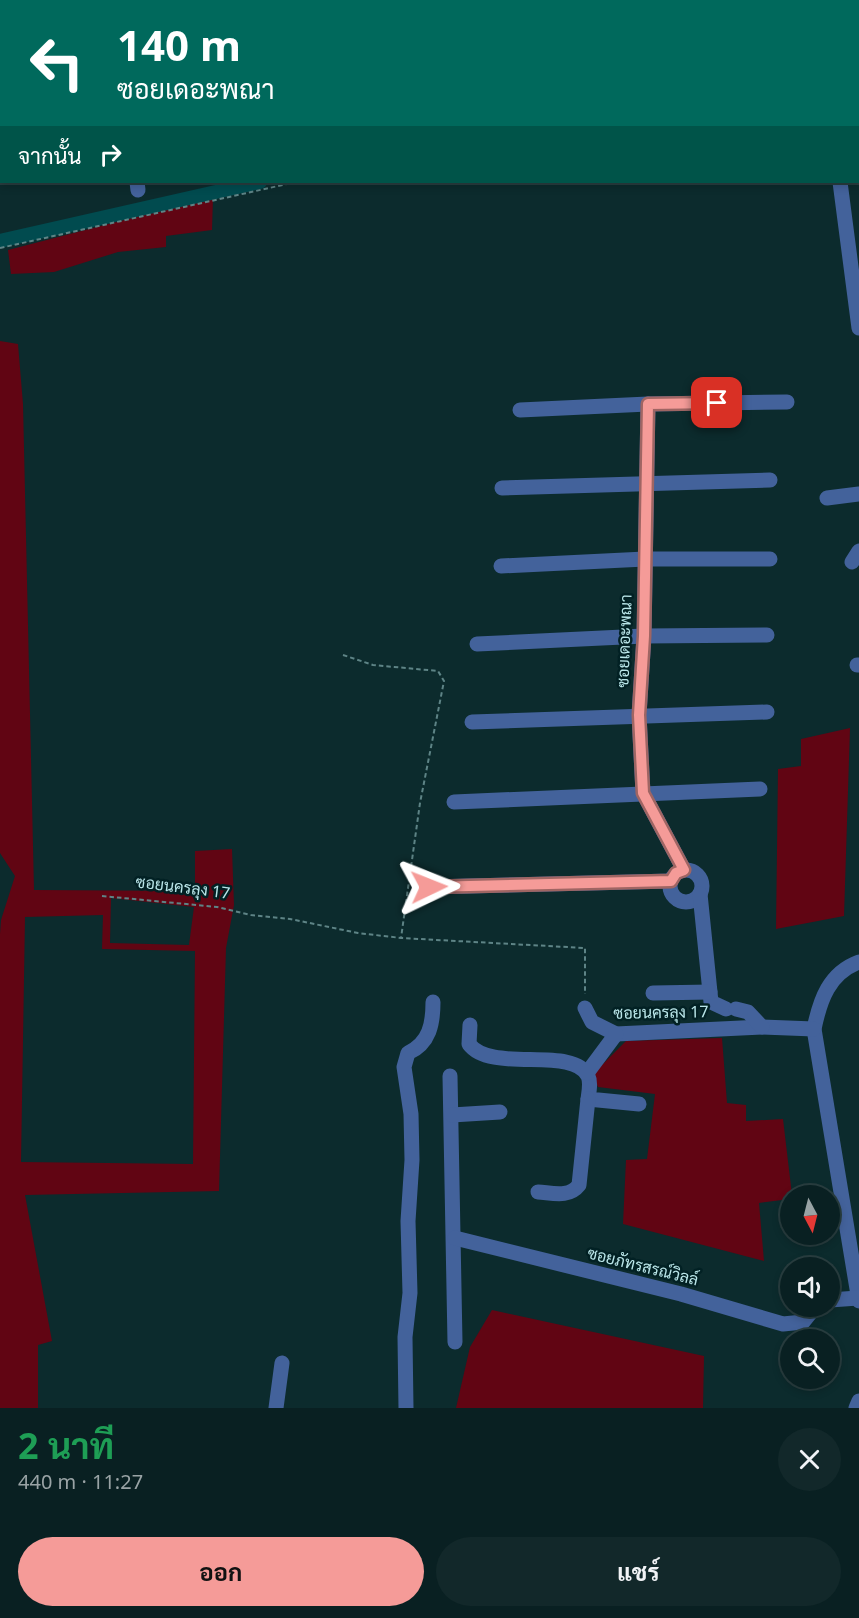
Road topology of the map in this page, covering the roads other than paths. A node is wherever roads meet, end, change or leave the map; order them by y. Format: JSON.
{"nodes":[{"id":1,"x":840,"y":183,"type":"edge"},
{"id":2,"x":859,"y":328,"type":"edge"},
{"id":3,"x":787,"y":402,"type":"dead end"},
{"id":4,"x":648,"y":404,"type":"junction"},
{"id":5,"x":520,"y":410,"type":"dead end"},
{"id":6,"x":771,"y":480,"type":"dead end"},
{"id":7,"x":647,"y":482,"type":"junction"},
{"id":8,"x":502,"y":488,"type":"dead end"},
{"id":9,"x":859,"y":494,"type":"edge"},
{"id":10,"x":827,"y":498,"type":"dead end"},
{"id":11,"x":645,"y":559,"type":"junction"},
{"id":12,"x":770,"y":559,"type":"dead end"},
{"id":13,"x":501,"y":566,"type":"dead end"},
{"id":14,"x":644,"y":636,"type":"junction"},
{"id":15,"x":767,"y":636,"type":"dead end"},
{"id":16,"x":477,"y":644,"type":"dead end"},
{"id":17,"x":766,"y":712,"type":"dead end"},
{"id":18,"x":639,"y":715,"type":"junction"},
{"id":19,"x":472,"y":722,"type":"dead end"},
{"id":20,"x":760,"y":789,"type":"dead end"},
{"id":21,"x":643,"y":793,"type":"junction"},
{"id":22,"x":454,"y":802,"type":"dead end"},
{"id":23,"x":684,"y":870,"type":"junction"},
{"id":24,"x":671,"y":881,"type":"junction"},
{"id":25,"x":429,"y":887,"type":"dead end"},
{"id":26,"x":700,"y":894,"type":"junction"},
{"id":27,"x":859,"y":962,"type":"edge"},
{"id":28,"x":710,"y":992,"type":"junction"},
{"id":29,"x":653,"y":993,"type":"dead end"},
{"id":30,"x":433,"y":1002,"type":"dead end"},
{"id":31,"x":585,"y":1008,"type":"road end"},
{"id":32,"x":470,"y":1025,"type":"dead end"},
{"id":33,"x":762,"y":1027,"type":"junction"},
{"id":34,"x":814,"y":1029,"type":"junction"},
{"id":35,"x":616,"y":1034,"type":"junction"},
{"id":36,"x":587,"y":1073,"type":"junction"},
{"id":37,"x":450,"y":1076,"type":"dead end"},
{"id":38,"x":588,"y":1099,"type":"junction"},
{"id":39,"x":639,"y":1104,"type":"dead end"},
{"id":40,"x":500,"y":1112,"type":"dead end"},
{"id":41,"x":452,"y":1115,"type":"junction"},
{"id":42,"x":538,"y":1192,"type":"dead end"},
{"id":43,"x":455,"y":1238,"type":"junction"},
{"id":44,"x":859,"y":1299,"type":"edge"},
{"id":45,"x":840,"y":1300,"type":"edge"},
{"id":46,"x":807,"y":1317,"type":"edge"},
{"id":47,"x":455,"y":1342,"type":"dead end"},
{"id":48,"x":282,"y":1364,"type":"dead end"},
{"id":49,"x":859,"y":1401,"type":"edge"},
{"id":50,"x":276,"y":1408,"type":"edge"},
{"id":51,"x":406,"y":1408,"type":"edge"},
{"id":52,"x":856,"y":1408,"type":"edge"}],
"edges":[{"from":1,"to":2,"type":"street"},
{"from":3,"to":4,"type":"street"},
{"from":4,"to":5,"type":"street"},
{"from":4,"to":7,"type":"street","name":"ซอยเดอะพณา"},
{"from":6,"to":7,"type":"street"},
{"from":7,"to":8,"type":"street"},
{"from":7,"to":11,"type":"street","name":"ซอยเดอะพณา"},
{"from":9,"to":10,"type":"street"},
{"from":11,"to":12,"type":"street"},
{"from":11,"to":13,"type":"street"},
{"from":11,"to":14,"type":"street","name":"ซอยเดอะพณา"},
{"from":14,"to":15,"type":"street"},
{"from":14,"to":16,"type":"street"},
{"from":14,"to":18,"type":"street","name":"ซอยเดอะพณา"},
{"from":17,"to":18,"type":"street"},
{"from":18,"to":19,"type":"street"},
{"from":18,"to":21,"type":"street","name":"ซอยเดอะพณา"},
{"from":20,"to":21,"type":"street"},
{"from":21,"to":22,"type":"street"},
{"from":21,"to":23,"type":"street","name":"ซอยเดอะพณา"},
{"from":23,"to":24,"type":"street"},
{"from":23,"to":26,"type":"street","name":"ซอยเดอะพณา"},
{"from":24,"to":25,"type":"street"},
{"from":24,"to":26,"type":"street"},
{"from":26,"to":28,"type":"street","name":"ซอยเดอะพณา"},
{"from":27,"to":34,"type":"street"},
{"from":28,"to":29,"type":"street"},
{"from":28,"to":33,"type":"street"},
{"from":30,"to":51,"type":"street"},
{"from":31,"to":35,"type":"street","name":"ซอยนครลุง 17"},
{"from":32,"to":36,"type":"street"},
{"from":33,"to":34,"type":"street","name":"ซอยนครลุง 17"},
{"from":33,"to":35,"type":"street","name":"ซอยนครลุง 17"},
{"from":34,"to":44,"type":"street"},
{"from":35,"to":36,"type":"street"},
{"from":36,"to":38,"type":"street"},
{"from":37,"to":41,"type":"street"},
{"from":38,"to":39,"type":"street"},
{"from":38,"to":42,"type":"street"},
{"from":40,"to":41,"type":"street"},
{"from":41,"to":43,"type":"street"},
{"from":43,"to":46,"type":"street","name":"ซอยภัทรสรณ์วิลล์"},
{"from":43,"to":47,"type":"street"},
{"from":44,"to":45,"type":"street"},
{"from":48,"to":50,"type":"street"},
{"from":49,"to":52,"type":"street"}]}
